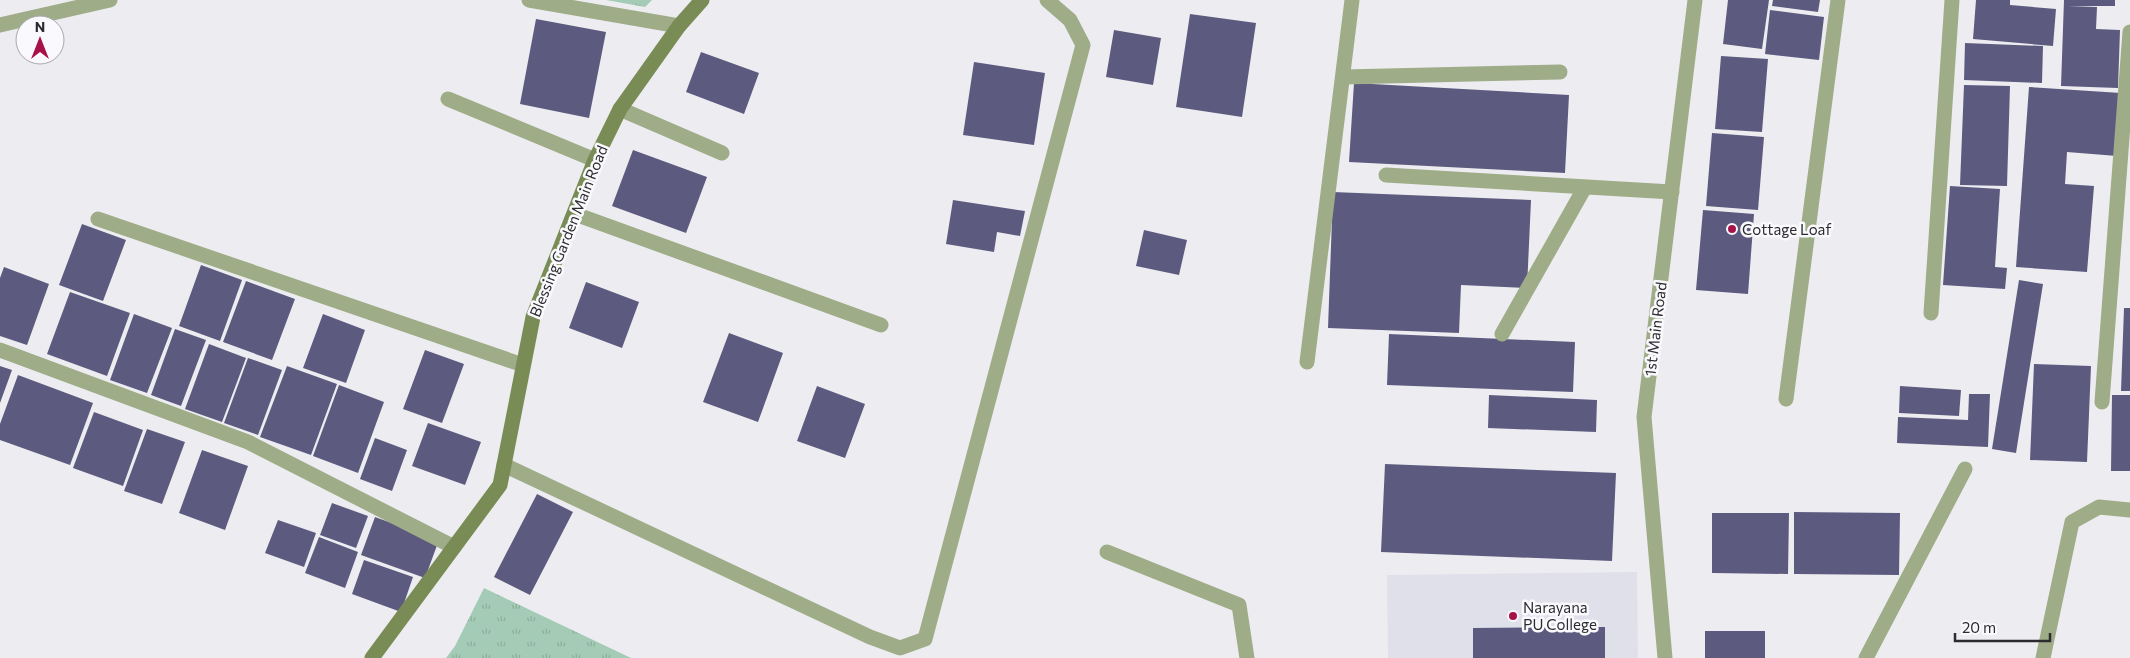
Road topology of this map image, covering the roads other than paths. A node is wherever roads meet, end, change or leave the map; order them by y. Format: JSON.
{"nodes":[{"id":1,"x":110,"y":0,"type":"edge"},
{"id":2,"x":529,"y":0,"type":"edge"},
{"id":3,"x":702,"y":0,"type":"edge"},
{"id":4,"x":1048,"y":0,"type":"edge"},
{"id":5,"x":1352,"y":0,"type":"edge"},
{"id":6,"x":1695,"y":0,"type":"edge"},
{"id":7,"x":1838,"y":0,"type":"edge"},
{"id":8,"x":1952,"y":0,"type":"edge"},
{"id":9,"x":0,"y":25,"type":"edge"},
{"id":10,"x":679,"y":26,"type":"junction"},
{"id":11,"x":2130,"y":32,"type":"edge"},
{"id":12,"x":1560,"y":72,"type":"dead end"},
{"id":13,"x":1343,"y":77,"type":"junction"},
{"id":14,"x":448,"y":99,"type":"dead end"},
{"id":15,"x":620,"y":109,"type":"junction"},
{"id":16,"x":722,"y":154,"type":"dead end"},
{"id":17,"x":595,"y":160,"type":"junction"},
{"id":18,"x":1386,"y":175,"type":"dead end"},
{"id":19,"x":1585,"y":187,"type":"junction"},
{"id":20,"x":1672,"y":192,"type":"junction"},
{"id":21,"x":575,"y":214,"type":"junction"},
{"id":22,"x":98,"y":219,"type":"dead end"},
{"id":23,"x":1931,"y":313,"type":"dead end"},
{"id":24,"x":881,"y":325,"type":"dead end"},
{"id":25,"x":1502,"y":334,"type":"dead end"},
{"id":26,"x":0,"y":350,"type":"edge"},
{"id":27,"x":1307,"y":362,"type":"dead end"},
{"id":28,"x":523,"y":365,"type":"junction"},
{"id":29,"x":1786,"y":398,"type":"dead end"},
{"id":30,"x":2102,"y":402,"type":"dead end"},
{"id":31,"x":504,"y":465,"type":"junction"},
{"id":32,"x":1965,"y":468,"type":"dead end"},
{"id":33,"x":2130,"y":510,"type":"edge"},
{"id":34,"x":454,"y":547,"type":"junction"},
{"id":35,"x":1107,"y":552,"type":"dead end"},
{"id":36,"x":372,"y":658,"type":"edge"},
{"id":37,"x":1247,"y":658,"type":"edge"},
{"id":38,"x":1666,"y":658,"type":"edge"},
{"id":39,"x":1866,"y":658,"type":"edge"},
{"id":40,"x":2043,"y":658,"type":"edge"}],
"edges":[{"from":1,"to":9,"type":"street"},
{"from":2,"to":10,"type":"street"},
{"from":3,"to":10,"type":"main road","name":"Blessing Garden Main Road"},
{"from":4,"to":31,"type":"street"},
{"from":5,"to":13,"type":"street"},
{"from":6,"to":20,"type":"street","name":"1st Main Road"},
{"from":7,"to":29,"type":"street"},
{"from":8,"to":23,"type":"street"},
{"from":10,"to":15,"type":"main road","name":"Blessing Garden Main Road"},
{"from":11,"to":30,"type":"street"},
{"from":12,"to":13,"type":"street"},
{"from":13,"to":27,"type":"street"},
{"from":14,"to":17,"type":"street"},
{"from":15,"to":16,"type":"street"},
{"from":15,"to":17,"type":"main road","name":"Blessing Garden Main Road"},
{"from":17,"to":21,"type":"main road","name":"Blessing Garden Main Road"},
{"from":18,"to":19,"type":"street"},
{"from":19,"to":20,"type":"street"},
{"from":19,"to":25,"type":"street"},
{"from":20,"to":38,"type":"street","name":"1st Main Road"},
{"from":21,"to":24,"type":"street"},
{"from":21,"to":28,"type":"main road","name":"Blessing Garden Main Road"},
{"from":22,"to":28,"type":"street"},
{"from":26,"to":34,"type":"street"},
{"from":28,"to":31,"type":"main road","name":"Blessing Garden Main Road"},
{"from":31,"to":34,"type":"main road","name":"Blessing Garden Main Road"},
{"from":32,"to":39,"type":"street"},
{"from":33,"to":40,"type":"street"},
{"from":34,"to":36,"type":"main road","name":"Blessing Garden Main Road"},
{"from":35,"to":37,"type":"street"}]}
